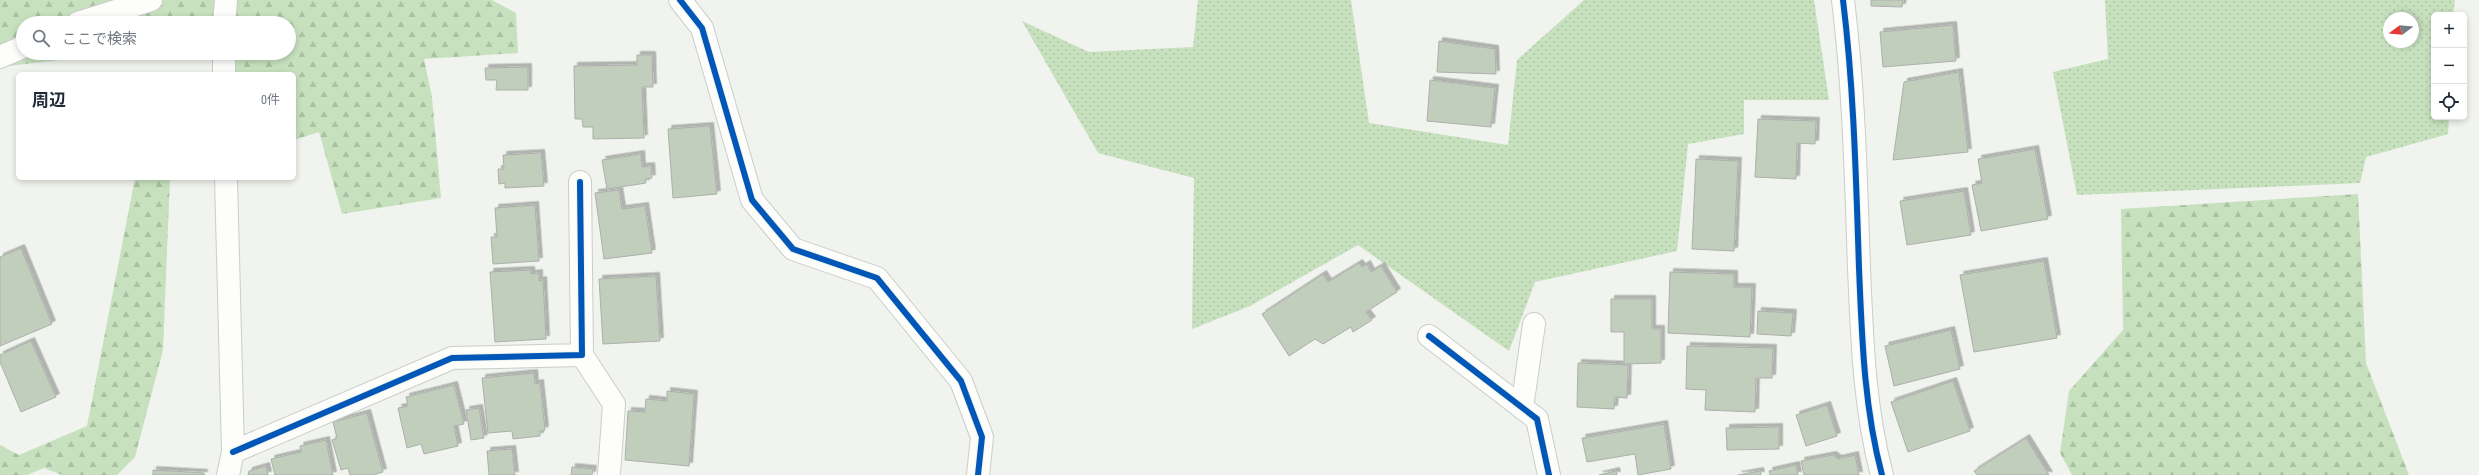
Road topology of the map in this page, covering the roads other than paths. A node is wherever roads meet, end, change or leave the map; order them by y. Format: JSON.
{"nodes":[{"id":1,"x":151,"y":0,"type":"edge"},
{"id":2,"x":226,"y":0,"type":"edge"},
{"id":3,"x":680,"y":0,"type":"edge"},
{"id":4,"x":1843,"y":0,"type":"edge"},
{"id":5,"x":100,"y":16,"type":"edge"},
{"id":6,"x":225,"y":16,"type":"edge"},
{"id":7,"x":16,"y":50,"type":"edge"},
{"id":8,"x":0,"y":57,"type":"edge"},
{"id":9,"x":224,"y":60,"type":"edge"},
{"id":10,"x":224,"y":72,"type":"edge"},
{"id":11,"x":226,"y":180,"type":"edge"},
{"id":12,"x":580,"y":182,"type":"dead end"},
{"id":13,"x":1534,"y":324,"type":"dead end"},
{"id":14,"x":1429,"y":336,"type":"dead end"},
{"id":15,"x":582,"y":355,"type":"junction"},
{"id":16,"x":1522,"y":408,"type":"junction"},
{"id":17,"x":233,"y":452,"type":"junction"},
{"id":18,"x":228,"y":475,"type":"edge"},
{"id":19,"x":609,"y":475,"type":"edge"},
{"id":20,"x":978,"y":475,"type":"edge"},
{"id":21,"x":1549,"y":475,"type":"edge"},
{"id":22,"x":1882,"y":475,"type":"edge"}],
"edges":[{"from":1,"to":5,"type":"street"},
{"from":2,"to":6,"type":"street"},
{"from":3,"to":20,"type":"street"},
{"from":4,"to":22,"type":"street"},
{"from":7,"to":8,"type":"street"},
{"from":9,"to":10,"type":"street"},
{"from":11,"to":17,"type":"street"},
{"from":12,"to":15,"type":"street"},
{"from":13,"to":16,"type":"street"},
{"from":14,"to":16,"type":"street"},
{"from":15,"to":17,"type":"street"},
{"from":15,"to":19,"type":"street"},
{"from":16,"to":21,"type":"street"},
{"from":17,"to":18,"type":"street"}]}
